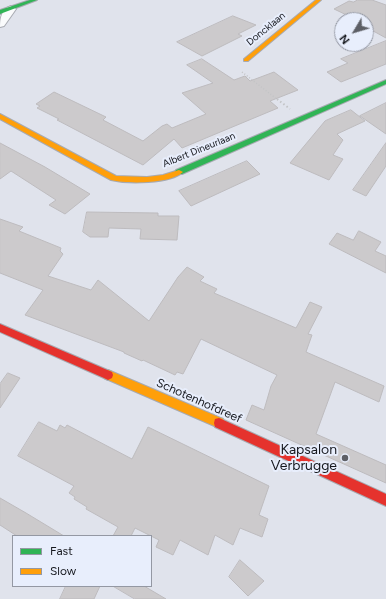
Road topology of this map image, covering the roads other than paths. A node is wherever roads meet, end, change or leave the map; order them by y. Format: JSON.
{"nodes":[{"id":1,"x":35,"y":0,"type":"edge"},
{"id":2,"x":319,"y":0,"type":"edge"},
{"id":3,"x":11,"y":9,"type":"junction"},
{"id":4,"x":0,"y":12,"type":"edge"},
{"id":5,"x":0,"y":24,"type":"edge"},
{"id":6,"x":246,"y":60,"type":"road end"},
{"id":7,"x":386,"y":82,"type":"edge"},
{"id":8,"x":0,"y":116,"type":"edge"},
{"id":9,"x":0,"y":328,"type":"edge"},
{"id":10,"x":386,"y":500,"type":"edge"}],
"edges":[{"from":1,"to":3,"type":"street"},
{"from":2,"to":6,"type":"street","name":"Doncklaan"},
{"from":3,"to":4,"type":"street"},
{"from":3,"to":5,"type":"street"},
{"from":7,"to":8,"type":"street","name":"Albert Dineurlaan"},
{"from":9,"to":10,"type":"street","name":"Schotenhofdreef"}]}
